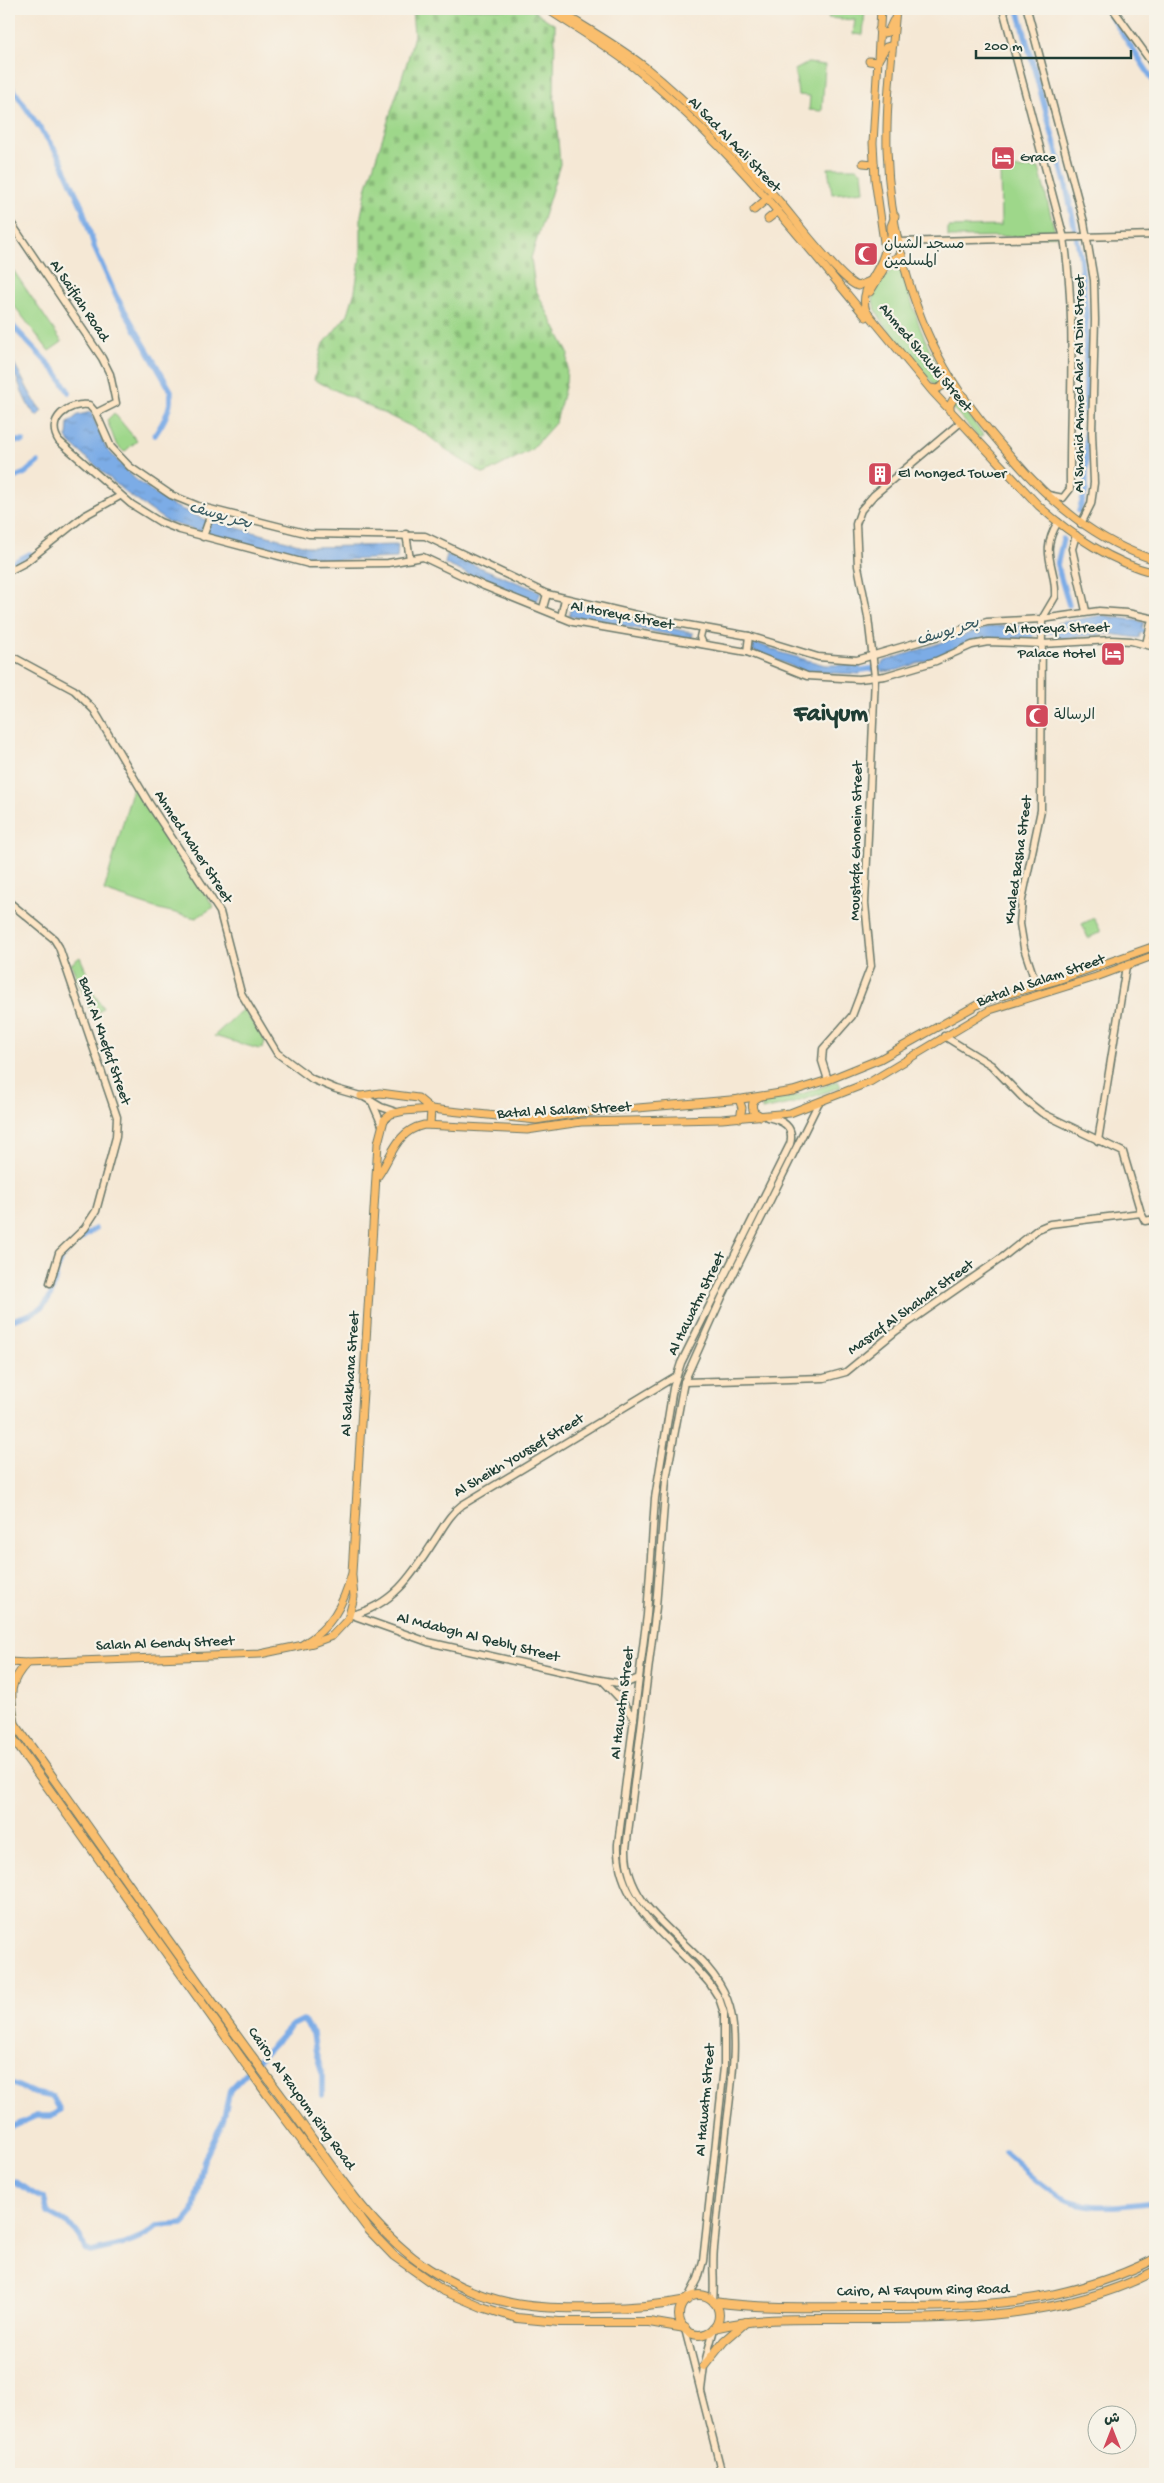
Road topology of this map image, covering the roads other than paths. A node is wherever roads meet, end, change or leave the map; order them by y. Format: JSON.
{"nodes":[{"id":1,"x":547,"y":9,"type":"edge"},
{"id":2,"x":556,"y":9,"type":"edge"},
{"id":3,"x":881,"y":9,"type":"edge"},
{"id":4,"x":1003,"y":9,"type":"edge"},
{"id":5,"x":1027,"y":9,"type":"edge"},
{"id":6,"x":1113,"y":9,"type":"edge"},
{"id":7,"x":564,"y":11,"type":"edge"},
{"id":8,"x":896,"y":12,"type":"edge"},
{"id":9,"x":879,"y":30,"type":"junction"},
{"id":10,"x":893,"y":45,"type":"junction"},
{"id":11,"x":869,"y":61,"type":"dead end"},
{"id":12,"x":877,"y":62,"type":"junction"},
{"id":13,"x":1155,"y":67,"type":"edge"},
{"id":14,"x":702,"y":117,"type":"junction"},
{"id":15,"x":695,"y":123,"type":"junction"},
{"id":16,"x":709,"y":124,"type":"junction"},
{"id":17,"x":703,"y":129,"type":"junction"},
{"id":18,"x":863,"y":163,"type":"dead end"},
{"id":19,"x":874,"y":164,"type":"junction"},
{"id":20,"x":768,"y":198,"type":"junction"},
{"id":21,"x":754,"y":210,"type":"dead end"},
{"id":22,"x":778,"y":211,"type":"junction"},
{"id":23,"x":894,"y":216,"type":"junction"},
{"id":24,"x":768,"y":219,"type":"dead end"},
{"id":25,"x":9,"y":220,"type":"edge"},
{"id":26,"x":1155,"y":235,"type":"edge"},
{"id":27,"x":1084,"y":236,"type":"junction"},
{"id":28,"x":1067,"y":238,"type":"junction"},
{"id":29,"x":899,"y":242,"type":"junction"},
{"id":30,"x":884,"y":244,"type":"junction"},
{"id":31,"x":902,"y":255,"type":"junction"},
{"id":32,"x":820,"y":256,"type":"junction"},
{"id":33,"x":870,"y":281,"type":"junction"},
{"id":34,"x":877,"y":325,"type":"junction"},
{"id":35,"x":946,"y":370,"type":"junction"},
{"id":36,"x":930,"y":388,"type":"junction"},
{"id":37,"x":964,"y":397,"type":"junction"},
{"id":38,"x":950,"y":411,"type":"junction"},
{"id":39,"x":96,"y":413,"type":"junction"},
{"id":40,"x":961,"y":422,"type":"junction"},
{"id":41,"x":1044,"y":493,"type":"junction"},
{"id":42,"x":120,"y":496,"type":"junction"},
{"id":43,"x":211,"y":513,"type":"junction"},
{"id":44,"x":1058,"y":522,"type":"junction"},
{"id":45,"x":1081,"y":524,"type":"junction"},
{"id":46,"x":406,"y":534,"type":"junction"},
{"id":47,"x":204,"y":535,"type":"junction"},
{"id":48,"x":1076,"y":535,"type":"junction"},
{"id":49,"x":1142,"y":555,"type":"junction"},
{"id":50,"x":410,"y":559,"type":"junction"},
{"id":51,"x":1154,"y":559,"type":"edge"},
{"id":52,"x":1136,"y":566,"type":"junction"},
{"id":53,"x":9,"y":571,"type":"edge"},
{"id":54,"x":1152,"y":572,"type":"edge"},
{"id":55,"x":547,"y":594,"type":"junction"},
{"id":56,"x":565,"y":599,"type":"junction"},
{"id":57,"x":543,"y":608,"type":"junction"},
{"id":58,"x":1086,"y":611,"type":"junction"},
{"id":59,"x":561,"y":617,"type":"junction"},
{"id":60,"x":1042,"y":619,"type":"junction"},
{"id":61,"x":1154,"y":619,"type":"edge"},
{"id":62,"x":702,"y":629,"type":"junction"},
{"id":63,"x":749,"y":636,"type":"junction"},
{"id":64,"x":703,"y":644,"type":"junction"},
{"id":65,"x":1042,"y":644,"type":"junction"},
{"id":66,"x":1146,"y":644,"type":"junction"},
{"id":67,"x":1155,"y":648,"type":"edge"},
{"id":68,"x":747,"y":652,"type":"junction"},
{"id":69,"x":9,"y":655,"type":"edge"},
{"id":70,"x":873,"y":657,"type":"junction"},
{"id":71,"x":875,"y":677,"type":"junction"},
{"id":72,"x":9,"y":902,"type":"edge"},
{"id":73,"x":1155,"y":946,"type":"edge"},
{"id":74,"x":1155,"y":955,"type":"edge"},
{"id":75,"x":1102,"y":965,"type":"junction"},
{"id":76,"x":1126,"y":966,"type":"junction"},
{"id":77,"x":1093,"y":968,"type":"junction"},
{"id":78,"x":1106,"y":974,"type":"junction"},
{"id":79,"x":1096,"y":977,"type":"junction"},
{"id":80,"x":1037,"y":987,"type":"junction"},
{"id":81,"x":960,"y":1013,"type":"junction"},
{"id":82,"x":966,"y":1023,"type":"junction"},
{"id":83,"x":944,"y":1036,"type":"junction"},
{"id":84,"x":828,"y":1080,"type":"junction"},
{"id":85,"x":361,"y":1096,"type":"junction"},
{"id":86,"x":760,"y":1097,"type":"junction"},
{"id":87,"x":739,"y":1099,"type":"junction"},
{"id":88,"x":372,"y":1102,"type":"junction"},
{"id":89,"x":818,"y":1104,"type":"junction"},
{"id":90,"x":431,"y":1109,"type":"junction"},
{"id":91,"x":396,"y":1112,"type":"junction"},
{"id":92,"x":580,"y":1113,"type":"junction"},
{"id":93,"x":763,"y":1116,"type":"junction"},
{"id":94,"x":740,"y":1118,"type":"junction"},
{"id":95,"x":581,"y":1122,"type":"junction"},
{"id":96,"x":382,"y":1125,"type":"junction"},
{"id":97,"x":430,"y":1125,"type":"junction"},
{"id":98,"x":1098,"y":1141,"type":"junction"},
{"id":99,"x":378,"y":1176,"type":"junction"},
{"id":100,"x":1141,"y":1213,"type":"junction"},
{"id":101,"x":1155,"y":1219,"type":"edge"},
{"id":102,"x":50,"y":1283,"type":"dead end"},
{"id":103,"x":721,"y":1283,"type":"junction"},
{"id":104,"x":728,"y":1287,"type":"junction"},
{"id":105,"x":716,"y":1294,"type":"junction"},
{"id":106,"x":722,"y":1297,"type":"junction"},
{"id":107,"x":676,"y":1376,"type":"junction"},
{"id":108,"x":684,"y":1382,"type":"junction"},
{"id":109,"x":352,"y":1573,"type":"junction"},
{"id":110,"x":351,"y":1615,"type":"junction"},
{"id":111,"x":646,"y":1615,"type":"junction"},
{"id":112,"x":655,"y":1616,"type":"junction"},
{"id":113,"x":302,"y":1646,"type":"junction"},
{"id":114,"x":9,"y":1662,"type":"edge"},
{"id":115,"x":28,"y":1663,"type":"junction"},
{"id":116,"x":639,"y":1678,"type":"junction"},
{"id":117,"x":602,"y":1680,"type":"junction"},
{"id":118,"x":9,"y":1716,"type":"edge"},
{"id":119,"x":634,"y":1720,"type":"junction"},
{"id":120,"x":14,"y":1724,"type":"junction"},
{"id":121,"x":9,"y":1733,"type":"edge"},
{"id":122,"x":625,"y":1789,"type":"junction"},
{"id":123,"x":634,"y":1790,"type":"junction"},
{"id":124,"x":81,"y":1815,"type":"junction"},
{"id":125,"x":73,"y":1821,"type":"junction"},
{"id":126,"x":98,"y":1840,"type":"junction"},
{"id":127,"x":91,"y":1845,"type":"junction"},
{"id":128,"x":716,"y":2136,"type":"junction"},
{"id":129,"x":726,"y":2137,"type":"junction"},
{"id":130,"x":1155,"y":2259,"type":"edge"},
{"id":131,"x":1155,"y":2271,"type":"edge"},
{"id":132,"x":688,"y":2299,"type":"junction"},
{"id":133,"x":713,"y":2301,"type":"junction"},
{"id":134,"x":890,"y":2307,"type":"junction"},
{"id":135,"x":890,"y":2319,"type":"junction"},
{"id":136,"x":746,"y":2321,"type":"junction"},
{"id":137,"x":685,"y":2328,"type":"junction"},
{"id":138,"x":714,"y":2328,"type":"junction"},
{"id":139,"x":704,"y":2366,"type":"junction"},
{"id":140,"x":701,"y":2393,"type":"junction"},
{"id":141,"x":722,"y":2474,"type":"edge"}],
"edges":[{"from":1,"to":15,"type":"main road","name":"Al Sad Al Aali Street"},
{"from":2,"to":7,"type":"main road","name":"Al Sad Al Aali Street"},
{"from":3,"to":9,"type":"main road","name":"Ahmed Shawki Street"},
{"from":4,"to":28,"type":"street","name":"Al Shahid Ahmed Ala' Al Din Street"},
{"from":5,"to":27,"type":"street","name":"Al Shahid Ahmed Ala' Al Din Street"},
{"from":6,"to":13,"type":"street"},
{"from":7,"to":14,"type":"main road","name":"Al Sad Al Aali Street"},
{"from":8,"to":9,"type":"main road"},
{"from":8,"to":10,"type":"main road","name":"Ahmed Shawki Street"},
{"from":9,"to":12,"type":"main road","name":"Ahmed Shawki Street"},
{"from":10,"to":12,"type":"main road"},
{"from":10,"to":23,"type":"main road","name":"Ahmed Shawki Street"},
{"from":11,"to":12,"type":"main road"},
{"from":12,"to":19,"type":"main road","name":"Ahmed Shawki Street"},
{"from":14,"to":15,"type":"main road"},
{"from":14,"to":16,"type":"main road","name":"Al Sad Al Aali Street"},
{"from":15,"to":17,"type":"main road","name":"Al Sad Al Aali Street"},
{"from":16,"to":17,"type":"main road"},
{"from":16,"to":32,"type":"main road","name":"Al Sad Al Aali Street"},
{"from":17,"to":20,"type":"main road","name":"Al Sad Al Aali Street"},
{"from":18,"to":19,"type":"main road"},
{"from":19,"to":30,"type":"main road","name":"Ahmed Shawki Street"},
{"from":20,"to":21,"type":"main road"},
{"from":20,"to":22,"type":"main road","name":"Al Sad Al Aali Street"},
{"from":22,"to":24,"type":"main road"},
{"from":22,"to":32,"type":"main road","name":"Al Sad Al Aali Street"},
{"from":23,"to":29,"type":"main road","name":"Ahmed Shawki Street"},
{"from":23,"to":30,"type":"main road"},
{"from":25,"to":39,"type":"street","name":"Al Saifiah Road"},
{"from":26,"to":27,"type":"street"},
{"from":27,"to":28,"type":"street"},
{"from":27,"to":45,"type":"street","name":"Al Shahid Ahmed Ala' Al Din Street"},
{"from":28,"to":29,"type":"street"},
{"from":28,"to":41,"type":"street","name":"Al Shahid Ahmed Ala' Al Din Street"},
{"from":29,"to":31,"type":"main road","name":"Ahmed Shawki Street"},
{"from":30,"to":33,"type":"main road","name":"Ahmed Shawki Street"},
{"from":31,"to":34,"type":"main road"},
{"from":31,"to":35,"type":"main road","name":"Ahmed Shawki Street"},
{"from":32,"to":33,"type":"main road","name":"Al Sad Al Aali Street"},
{"from":32,"to":34,"type":"main road","name":"Al Sad Al Aali Street"},
{"from":33,"to":34,"type":"main road","name":"Ahmed Shawki Street"},
{"from":34,"to":36,"type":"main road","name":"Ahmed Shawki Street"},
{"from":35,"to":36,"type":"main road"},
{"from":35,"to":37,"type":"main road","name":"Ahmed Shawki Street"},
{"from":36,"to":38,"type":"main road","name":"Ahmed Shawki Street"},
{"from":37,"to":38,"type":"main road"},
{"from":37,"to":41,"type":"main road","name":"Ahmed Shawki Street"},
{"from":38,"to":40,"type":"main road","name":"Ahmed Shawki Street"},
{"from":39,"to":42,"type":"street","name":"Al Horeya Street"},
{"from":39,"to":43,"type":"street"},
{"from":40,"to":44,"type":"main road","name":"Ahmed Shawki Street"},
{"from":40,"to":70,"type":"street"},
{"from":41,"to":45,"type":"main road","name":"Ahmed Shawki Street"},
{"from":42,"to":47,"type":"street","name":"Al Horeya Street"},
{"from":42,"to":53,"type":"street"},
{"from":43,"to":46,"type":"street"},
{"from":43,"to":47,"type":"street"},
{"from":44,"to":48,"type":"main road","name":"Ahmed Shawki Street"},
{"from":44,"to":60,"type":"street"},
{"from":45,"to":49,"type":"main road","name":"Ahmed Shawki Street"},
{"from":46,"to":50,"type":"street"},
{"from":46,"to":55,"type":"street"},
{"from":47,"to":50,"type":"street","name":"Al Horeya Street"},
{"from":48,"to":52,"type":"main road","name":"Ahmed Shawki Street"},
{"from":48,"to":58,"type":"street"},
{"from":49,"to":51,"type":"main road","name":"Ahmed Shawki Street"},
{"from":49,"to":52,"type":"main road"},
{"from":50,"to":57,"type":"street","name":"Al Horeya Street"},
{"from":51,"to":54,"type":"main road"},
{"from":52,"to":54,"type":"main road","name":"Ahmed Shawki Street"},
{"from":55,"to":56,"type":"street"},
{"from":55,"to":57,"type":"street"},
{"from":56,"to":59,"type":"street"},
{"from":56,"to":62,"type":"street"},
{"from":57,"to":59,"type":"street","name":"Al Horeya Street"},
{"from":58,"to":60,"type":"street"},
{"from":58,"to":61,"type":"street"},
{"from":59,"to":64,"type":"street","name":"Al Horeya Street"},
{"from":60,"to":65,"type":"street","name":"Khaled Basha Street"},
{"from":60,"to":70,"type":"street"},
{"from":61,"to":66,"type":"street"},
{"from":62,"to":63,"type":"street"},
{"from":62,"to":64,"type":"street"},
{"from":63,"to":68,"type":"street"},
{"from":63,"to":70,"type":"street"},
{"from":64,"to":68,"type":"street","name":"Al Horeya Street"},
{"from":65,"to":66,"type":"street","name":"Al Horeya Street"},
{"from":65,"to":71,"type":"street","name":"Al Horeya Street"},
{"from":65,"to":80,"type":"street","name":"Khaled Basha Street"},
{"from":66,"to":67,"type":"street","name":"Al Horeya Street"},
{"from":68,"to":71,"type":"street","name":"Al Horeya Street"},
{"from":69,"to":85,"type":"street","name":"Ahmed Maher Street"},
{"from":70,"to":71,"type":"street"},
{"from":71,"to":84,"type":"street","name":"Moustafa Ghoneim Street"},
{"from":72,"to":102,"type":"street","name":"Bahr Al Khefaf Street"},
{"from":73,"to":75,"type":"main road","name":"Batal Al Salam Street"},
{"from":74,"to":76,"type":"main road","name":"Batal Al Salam Street"},
{"from":75,"to":77,"type":"main road","name":"Batal Al Salam Street"},
{"from":75,"to":78,"type":"main road"},
{"from":76,"to":78,"type":"main road","name":"Batal Al Salam Street"},
{"from":76,"to":98,"type":"street"},
{"from":77,"to":79,"type":"main road"},
{"from":77,"to":80,"type":"main road","name":"Batal Al Salam Street"},
{"from":78,"to":79,"type":"main road","name":"Batal Al Salam Street"},
{"from":79,"to":82,"type":"main road","name":"Batal Al Salam Street"},
{"from":80,"to":81,"type":"main road","name":"Batal Al Salam Street"},
{"from":81,"to":82,"type":"main road"},
{"from":81,"to":84,"type":"main road","name":"Batal Al Salam Street"},
{"from":82,"to":83,"type":"main road","name":"Batal Al Salam Street"},
{"from":83,"to":89,"type":"main road","name":"Batal Al Salam Street"},
{"from":83,"to":98,"type":"street"},
{"from":84,"to":86,"type":"main road","name":"Batal Al Salam Street"},
{"from":85,"to":88,"type":"street","name":"Ahmed Maher Street"},
{"from":85,"to":90,"type":"main road"},
{"from":86,"to":87,"type":"main road","name":"Batal Al Salam Street"},
{"from":86,"to":93,"type":"main road"},
{"from":87,"to":92,"type":"main road","name":"Batal Al Salam Street"},
{"from":87,"to":94,"type":"main road"},
{"from":88,"to":91,"type":"street","name":"Ahmed Maher Street"},
{"from":88,"to":96,"type":"street"},
{"from":89,"to":93,"type":"main road","name":"Batal Al Salam Street"},
{"from":89,"to":104,"type":"street","name":"Al Hawatm Street"},
{"from":90,"to":91,"type":"main road","name":"Batal Al Salam Street"},
{"from":90,"to":92,"type":"main road","name":"Batal Al Salam Street"},
{"from":90,"to":97,"type":"main road"},
{"from":91,"to":96,"type":"main road"},
{"from":92,"to":95,"type":"main road"},
{"from":93,"to":94,"type":"main road","name":"Batal Al Salam Street"},
{"from":93,"to":103,"type":"street","name":"Al Hawatm Street"},
{"from":94,"to":95,"type":"main road","name":"Batal Al Salam Street"},
{"from":95,"to":97,"type":"main road","name":"Batal Al Salam Street"},
{"from":96,"to":99,"type":"main road"},
{"from":97,"to":99,"type":"main road","name":"Batal Al Salam Street"},
{"from":98,"to":100,"type":"street"},
{"from":99,"to":109,"type":"main road","name":"Al Salakhana Street"},
{"from":100,"to":101,"type":"street"},
{"from":100,"to":108,"type":"street","name":"Masraf Al Shahat Street"},
{"from":103,"to":104,"type":"street"},
{"from":103,"to":105,"type":"street","name":"Al Hawatm Street"},
{"from":104,"to":106,"type":"street","name":"Al Hawatm Street"},
{"from":105,"to":106,"type":"street"},
{"from":105,"to":107,"type":"street","name":"Al Hawatm Street"},
{"from":106,"to":108,"type":"street","name":"Al Hawatm Street"},
{"from":107,"to":110,"type":"street","name":"Al Sheikh Youssef Street"},
{"from":107,"to":111,"type":"street","name":"Al Hawatm Street"},
{"from":108,"to":112,"type":"street","name":"Al Hawatm Street"},
{"from":109,"to":110,"type":"main road"},
{"from":109,"to":113,"type":"main road","name":"Salah Al Gendy Street"},
{"from":110,"to":113,"type":"main road","name":"Salah Al Gendy Street"},
{"from":110,"to":117,"type":"street","name":"Al Mdabgh Al Qebly Street"},
{"from":111,"to":112,"type":"street"},
{"from":111,"to":116,"type":"street","name":"Al Hawatm Street"},
{"from":112,"to":123,"type":"street","name":"Al Hawatm Street"},
{"from":113,"to":115,"type":"main road","name":"Salah Al Gendy Street"},
{"from":114,"to":115,"type":"main road","name":"Salah Al Gendy Street"},
{"from":115,"to":120,"type":"main road"},
{"from":116,"to":117,"type":"street","name":"Al Mdabgh Al Qebly Street"},
{"from":116,"to":119,"type":"street","name":"Al Hawatm Street"},
{"from":117,"to":119,"type":"street"},
{"from":118,"to":120,"type":"highway","name":"Cairo, Al Fayoum Ring Road"},
{"from":119,"to":122,"type":"street","name":"Al Hawatm Street"},
{"from":120,"to":124,"type":"highway","name":"Cairo, Al Fayoum Ring Road"},
{"from":121,"to":125,"type":"highway","name":"Cairo, Al Fayoum Ring Road"},
{"from":122,"to":123,"type":"street"},
{"from":122,"to":128,"type":"street","name":"Al Hawatm Street"},
{"from":123,"to":129,"type":"street","name":"Al Hawatm Street"},
{"from":124,"to":125,"type":"highway"},
{"from":124,"to":126,"type":"highway","name":"Cairo, Al Fayoum Ring Road"},
{"from":125,"to":127,"type":"highway","name":"Cairo, Al Fayoum Ring Road"},
{"from":126,"to":127,"type":"highway"},
{"from":126,"to":132,"type":"highway","name":"Cairo, Al Fayoum Ring Road"},
{"from":127,"to":137,"type":"highway","name":"Cairo, Al Fayoum Ring Road"},
{"from":128,"to":129,"type":"street"},
{"from":128,"to":132,"type":"street","name":"Al Hawatm Street"},
{"from":129,"to":133,"type":"street","name":"Al Hawatm Street"},
{"from":130,"to":134,"type":"highway","name":"Cairo, Al Fayoum Ring Road"},
{"from":131,"to":135,"type":"highway","name":"Cairo, Al Fayoum Ring Road"},
{"from":132,"to":133,"type":"highway"},
{"from":132,"to":137,"type":"highway"},
{"from":133,"to":134,"type":"highway","name":"Cairo, Al Fayoum Ring Road"},
{"from":133,"to":138,"type":"highway"},
{"from":134,"to":135,"type":"highway"},
{"from":135,"to":136,"type":"highway","name":"Cairo, Al Fayoum Ring Road"},
{"from":136,"to":138,"type":"highway","name":"Cairo, Al Fayoum Ring Road"},
{"from":136,"to":139,"type":"highway"},
{"from":137,"to":138,"type":"highway"},
{"from":137,"to":140,"type":"street"},
{"from":138,"to":139,"type":"street"},
{"from":139,"to":140,"type":"street"},
{"from":140,"to":141,"type":"street"}]}
